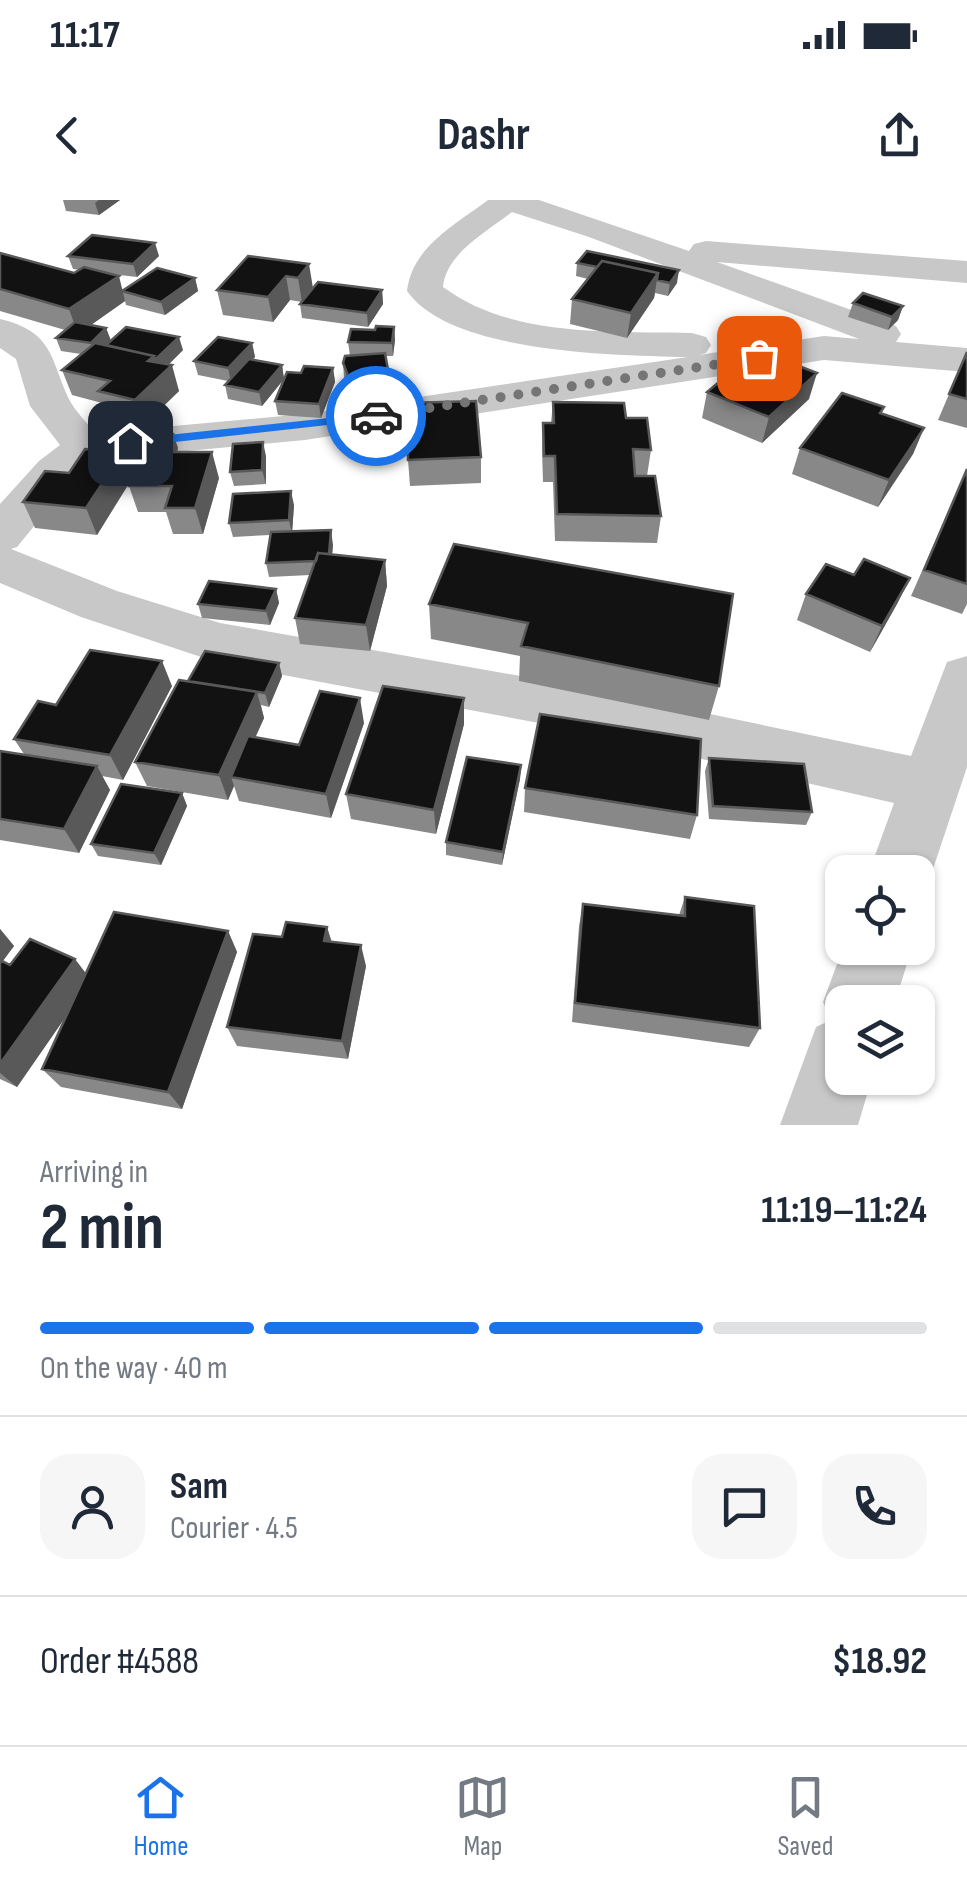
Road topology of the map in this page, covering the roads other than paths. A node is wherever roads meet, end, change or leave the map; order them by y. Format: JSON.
{"nodes":[{"id":1,"x":506,"y":200,"type":"edge"},
{"id":2,"x":654,"y":247,"type":"junction"},
{"id":3,"x":967,"y":272,"type":"edge"},
{"id":4,"x":0,"y":330,"type":"edge"},
{"id":5,"x":824,"y":348,"type":"junction"},
{"id":6,"x":967,"y":359,"type":"edge"},
{"id":7,"x":86,"y":449,"type":"junction"},
{"id":8,"x":0,"y":536,"type":"edge"},
{"id":9,"x":0,"y":563,"type":"edge"},
{"id":10,"x":967,"y":676,"type":"edge"},
{"id":11,"x":931,"y":786,"type":"junction"},
{"id":12,"x":908,"y":855,"type":"edge"},
{"id":13,"x":829,"y":1095,"type":"edge"},
{"id":14,"x":819,"y":1125,"type":"edge"}],
"edges":[{"from":1,"to":2,"type":"street"},
{"from":1,"to":5,"type":"street"},
{"from":2,"to":3,"type":"street"},
{"from":2,"to":6,"type":"street"},
{"from":4,"to":7,"type":"street"},
{"from":5,"to":6,"type":"street"},
{"from":5,"to":7,"type":"street"},
{"from":7,"to":8,"type":"street"},
{"from":9,"to":11,"type":"street"},
{"from":10,"to":11,"type":"street"},
{"from":11,"to":12,"type":"street"},
{"from":13,"to":14,"type":"street"}]}
